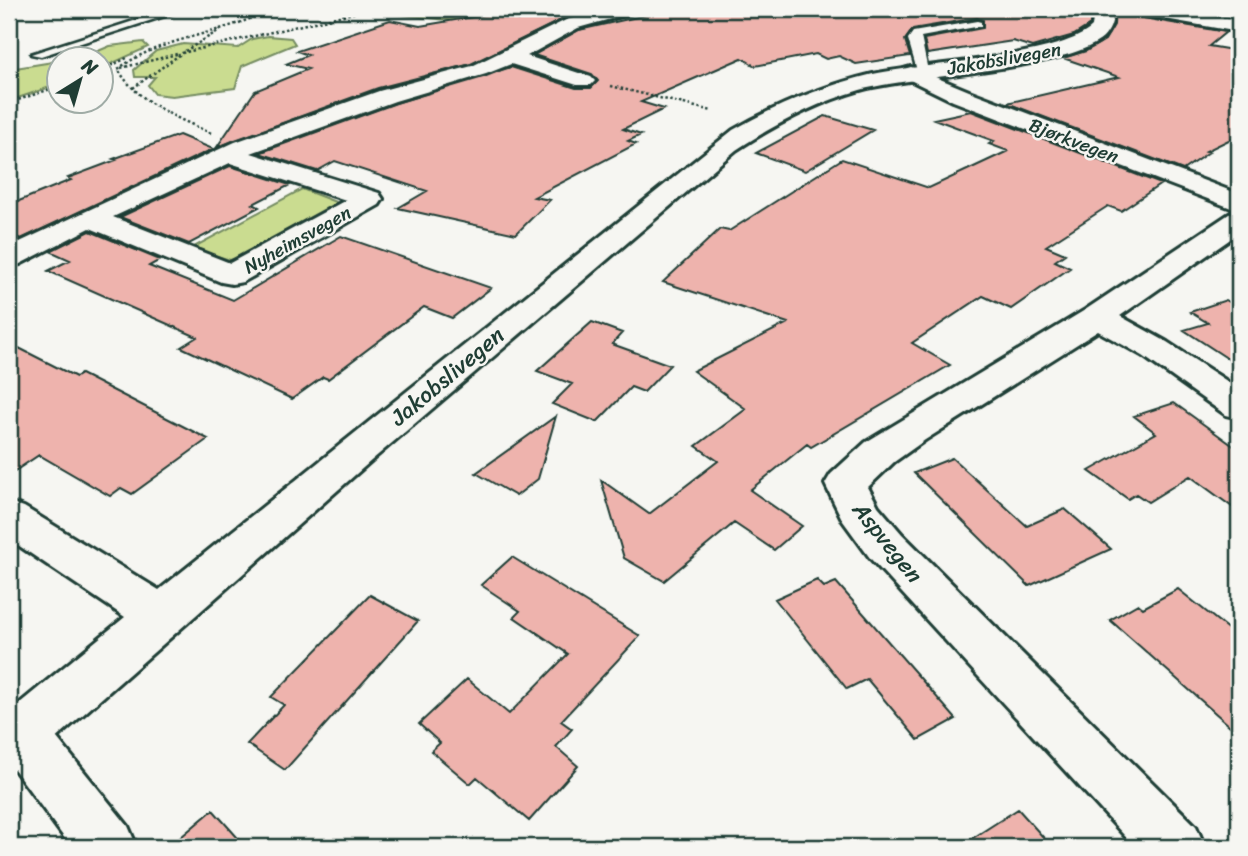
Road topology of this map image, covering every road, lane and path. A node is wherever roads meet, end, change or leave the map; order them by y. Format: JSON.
{"nodes":[{"id":1,"x":181,"y":9,"type":"edge"},
{"id":2,"x":271,"y":9,"type":"edge"},
{"id":3,"x":370,"y":9,"type":"edge"},
{"id":4,"x":626,"y":9,"type":"edge"},
{"id":5,"x":1103,"y":9,"type":"edge"},
{"id":6,"x":1137,"y":9,"type":"edge"},
{"id":7,"x":977,"y":24,"type":"dead end"},
{"id":8,"x":226,"y":26,"type":"junction"},
{"id":9,"x":1239,"y":27,"type":"edge"},
{"id":10,"x":182,"y":53,"type":"junction"},
{"id":11,"x":37,"y":54,"type":"dead end"},
{"id":12,"x":134,"y":55,"type":"junction"},
{"id":13,"x":510,"y":57,"type":"junction"},
{"id":14,"x":116,"y":63,"type":"edge"},
{"id":15,"x":118,"y":69,"type":"junction"},
{"id":16,"x":916,"y":72,"type":"junction"},
{"id":17,"x":584,"y":81,"type":"joint"},
{"id":18,"x":133,"y":88,"type":"junction"},
{"id":19,"x":46,"y":91,"type":"edge"},
{"id":20,"x":9,"y":103,"type":"edge"},
{"id":21,"x":712,"y":111,"type":"dead end"},
{"id":22,"x":236,"y":150,"type":"junction"},
{"id":23,"x":1239,"y":203,"type":"edge"},
{"id":24,"x":89,"y":218,"type":"junction"},
{"id":25,"x":1239,"y":220,"type":"edge"},
{"id":26,"x":9,"y":258,"type":"edge"},
{"id":27,"x":1097,"y":317,"type":"junction"},
{"id":28,"x":1239,"y":406,"type":"edge"},
{"id":29,"x":9,"y":518,"type":"edge"},
{"id":30,"x":161,"y":616,"type":"junction"},
{"id":31,"x":15,"y":740,"type":"edge"},
{"id":32,"x":107,"y":847,"type":"edge"},
{"id":33,"x":1175,"y":847,"type":"edge"}],
"edges":[{"from":1,"to":11,"type":"lane"},
{"from":2,"to":8,"type":"path"},
{"from":3,"to":10,"type":"path"},
{"from":4,"to":13,"type":"street"},
{"from":5,"to":16,"type":"street","name":"Jakobslivegen"},
{"from":6,"to":9,"type":"street"},
{"from":7,"to":16,"type":"lane","name":"Jakobslivegen"},
{"from":8,"to":10,"type":"path"},
{"from":8,"to":12,"type":"path"},
{"from":10,"to":15,"type":"path"},
{"from":10,"to":18,"type":"path"},
{"from":12,"to":14,"type":"path"},
{"from":12,"to":15,"type":"path"},
{"from":13,"to":17,"type":"street"},
{"from":13,"to":22,"type":"street"},
{"from":15,"to":18,"type":"path"},
{"from":16,"to":23,"type":"street","name":"Bjørkvegen"},
{"from":16,"to":30,"type":"street","name":"Jakobslivegen"},
{"from":17,"to":21,"type":"path"},
{"from":18,"to":22,"type":"path"},
{"from":19,"to":20,"type":"path"},
{"from":22,"to":24,"type":"street"},
{"from":22,"to":24,"type":"street","name":"Nyheimsvegen"},
{"from":24,"to":26,"type":"street"},
{"from":25,"to":27,"type":"street","name":"Aspvegen"},
{"from":27,"to":28,"type":"street"},
{"from":27,"to":33,"type":"street","name":"Aspvegen"},
{"from":29,"to":30,"type":"street"},
{"from":30,"to":31,"type":"street","name":"Jakobslivegen"},
{"from":31,"to":32,"type":"street"}]}
